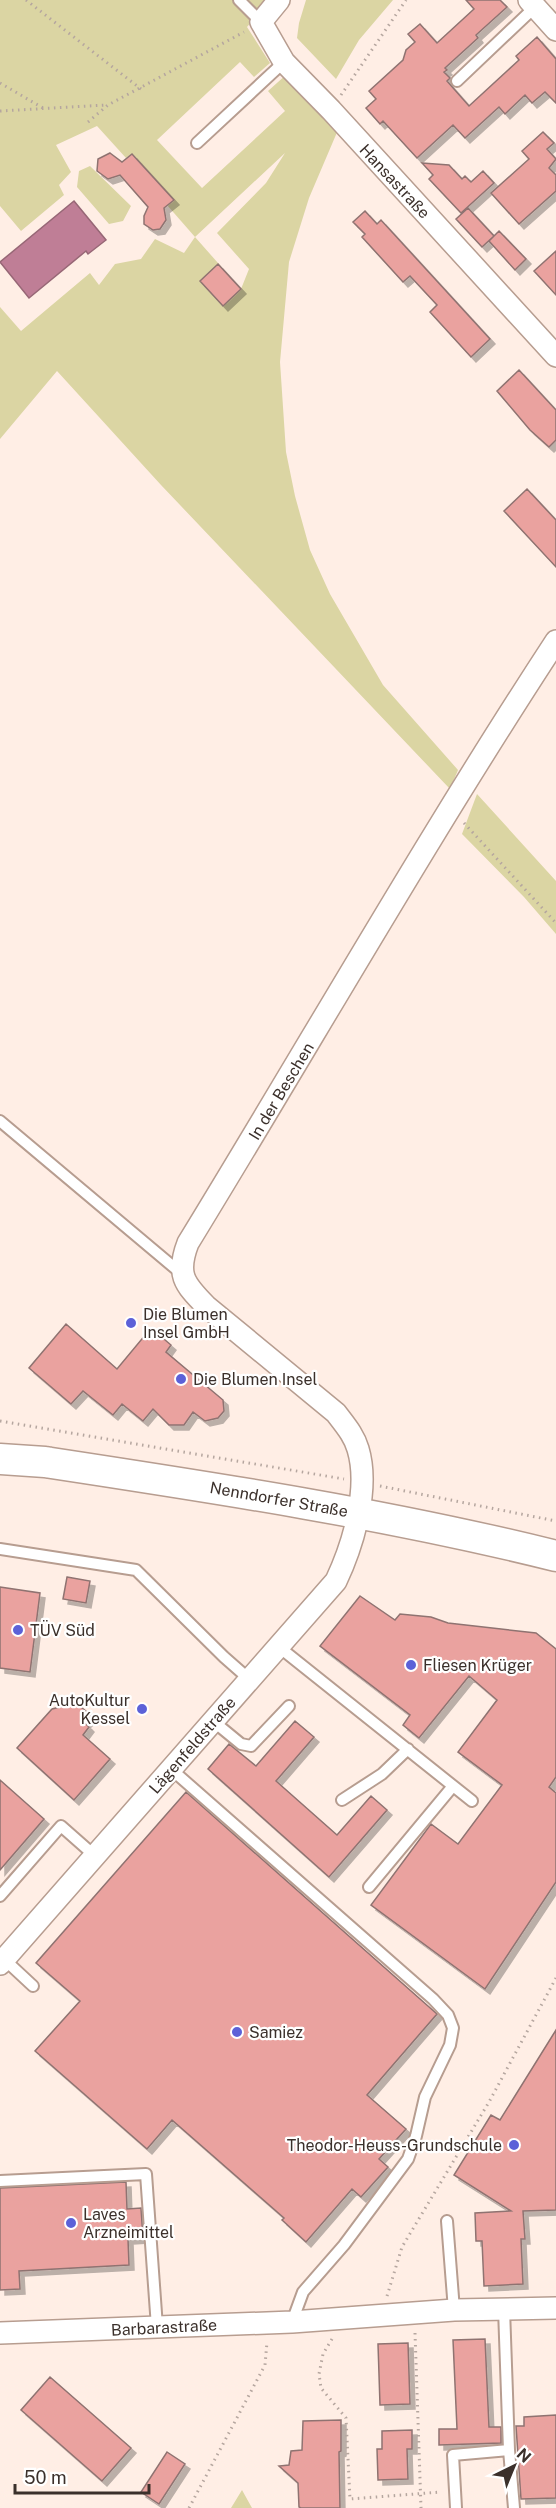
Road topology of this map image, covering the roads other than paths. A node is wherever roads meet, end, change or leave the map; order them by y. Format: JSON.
{"nodes":[{"id":1,"x":239,"y":0,"type":"edge"},
{"id":2,"x":279,"y":0,"type":"edge"},
{"id":3,"x":532,"y":3,"type":"edge"},
{"id":4,"x":261,"y":22,"type":"junction"},
{"id":5,"x":556,"y":30,"type":"edge"},
{"id":6,"x":284,"y":62,"type":"junction"},
{"id":7,"x":457,"y":81,"type":"dead end"},
{"id":8,"x":197,"y":143,"type":"dead end"},
{"id":9,"x":556,"y":356,"type":"edge"},
{"id":10,"x":556,"y":641,"type":"edge"},
{"id":11,"x":0,"y":1121,"type":"edge"},
{"id":12,"x":182,"y":1274,"type":"junction"},
{"id":13,"x":0,"y":1459,"type":"edge"},
{"id":14,"x":358,"y":1513,"type":"junction"},
{"id":15,"x":0,"y":1548,"type":"edge"},
{"id":16,"x":556,"y":1556,"type":"edge"},
{"id":17,"x":279,"y":1647,"type":"junction"},
{"id":18,"x":249,"y":1679,"type":"junction"},
{"id":19,"x":289,"y":1706,"type":"dead end"},
{"id":20,"x":213,"y":1721,"type":"junction"},
{"id":21,"x":408,"y":1749,"type":"junction"},
{"id":22,"x":171,"y":1769,"type":"junction"},
{"id":23,"x":453,"y":1786,"type":"junction"},
{"id":24,"x":342,"y":1800,"type":"dead end"},
{"id":25,"x":472,"y":1801,"type":"dead end"},
{"id":26,"x":95,"y":1856,"type":"junction"},
{"id":27,"x":369,"y":1887,"type":"dead end"},
{"id":28,"x":0,"y":1896,"type":"edge"},
{"id":29,"x":2,"y":1961,"type":"edge"},
{"id":30,"x":33,"y":1986,"type":"dead end"},
{"id":31,"x":0,"y":2181,"type":"edge"},
{"id":32,"x":447,"y":2221,"type":"dead end"},
{"id":33,"x":556,"y":2308,"type":"edge"},
{"id":34,"x":504,"y":2309,"type":"junction"},
{"id":35,"x":454,"y":2310,"type":"junction"},
{"id":36,"x":292,"y":2322,"type":"junction"},
{"id":37,"x":157,"y":2327,"type":"junction"},
{"id":38,"x":0,"y":2333,"type":"edge"},
{"id":39,"x":509,"y":2450,"type":"junction"},
{"id":40,"x":456,"y":2508,"type":"edge"},
{"id":41,"x":514,"y":2508,"type":"edge"}],
"edges":[{"from":1,"to":4,"type":"lane"},
{"from":2,"to":4,"type":"street"},
{"from":3,"to":5,"type":"street"},
{"from":3,"to":7,"type":"lane"},
{"from":4,"to":6,"type":"street","name":"Hansastraße"},
{"from":6,"to":8,"type":"lane"},
{"from":6,"to":9,"type":"street","name":"Hansastraße"},
{"from":10,"to":12,"type":"street","name":"In der Beschen"},
{"from":11,"to":12,"type":"lane"},
{"from":12,"to":14,"type":"street"},
{"from":13,"to":14,"type":"street","name":"Nenndorfer Straße"},
{"from":14,"to":16,"type":"street","name":"Nenndorfer Straße"},
{"from":14,"to":17,"type":"street","name":"Lägenfeldstraße"},
{"from":15,"to":18,"type":"lane"},
{"from":17,"to":18,"type":"street","name":"Lägenfeldstraße"},
{"from":17,"to":21,"type":"lane"},
{"from":18,"to":20,"type":"street","name":"Lägenfeldstraße"},
{"from":19,"to":20,"type":"lane"},
{"from":20,"to":22,"type":"street","name":"Lägenfeldstraße"},
{"from":21,"to":23,"type":"lane"},
{"from":21,"to":24,"type":"lane"},
{"from":22,"to":26,"type":"street","name":"Lägenfeldstraße"},
{"from":22,"to":36,"type":"lane"},
{"from":23,"to":25,"type":"lane"},
{"from":23,"to":27,"type":"lane"},
{"from":26,"to":28,"type":"lane"},
{"from":26,"to":29,"type":"street","name":"Lägenfeldstraße"},
{"from":29,"to":30,"type":"lane"},
{"from":31,"to":37,"type":"lane"},
{"from":32,"to":35,"type":"lane"},
{"from":33,"to":34,"type":"street","name":"Barbarastraße"},
{"from":34,"to":35,"type":"street","name":"Barbarastraße"},
{"from":34,"to":39,"type":"lane"},
{"from":35,"to":36,"type":"street","name":"Barbarastraße"},
{"from":36,"to":37,"type":"street","name":"Barbarastraße"},
{"from":37,"to":38,"type":"street","name":"Barbarastraße"},
{"from":39,"to":40,"type":"lane"},
{"from":39,"to":41,"type":"lane"}]}
